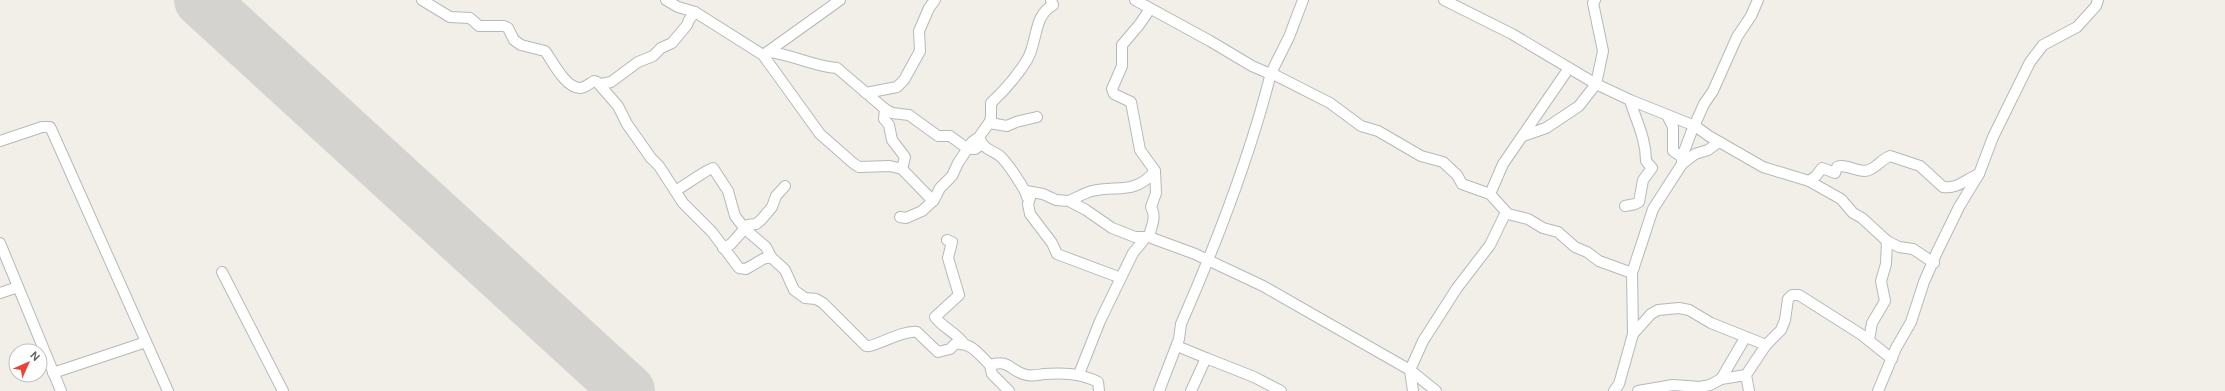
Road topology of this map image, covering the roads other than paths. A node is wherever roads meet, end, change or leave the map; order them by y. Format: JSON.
{"nodes":[{"id":1,"x":422,"y":0,"type":"edge"},
{"id":2,"x":666,"y":0,"type":"edge"},
{"id":3,"x":840,"y":0,"type":"edge"},
{"id":4,"x":935,"y":0,"type":"edge"},
{"id":5,"x":1051,"y":0,"type":"edge"},
{"id":6,"x":1135,"y":0,"type":"edge"},
{"id":7,"x":1303,"y":0,"type":"edge"},
{"id":8,"x":1444,"y":0,"type":"edge"},
{"id":9,"x":1595,"y":0,"type":"edge"},
{"id":10,"x":1758,"y":0,"type":"edge"},
{"id":11,"x":2098,"y":0,"type":"edge"},
{"id":12,"x":1150,"y":9,"type":"junction"},
{"id":13,"x":692,"y":16,"type":"junction"},
{"id":14,"x":765,"y":53,"type":"junction"},
{"id":15,"x":1569,"y":68,"type":"junction"},
{"id":16,"x":1271,"y":73,"type":"junction"},
{"id":17,"x":600,"y":84,"type":"junction"},
{"id":18,"x":1596,"y":84,"type":"junction"},
{"id":19,"x":866,"y":93,"type":"junction"},
{"id":20,"x":1630,"y":100,"type":"junction"},
{"id":21,"x":885,"y":109,"type":"junction"},
{"id":22,"x":1667,"y":115,"type":"junction"},
{"id":23,"x":1037,"y":118,"type":"dead end"},
{"id":24,"x":989,"y":123,"type":"junction"},
{"id":25,"x":1695,"y":126,"type":"junction"},
{"id":26,"x":1522,"y":136,"type":"junction"},
{"id":27,"x":0,"y":141,"type":"edge"},
{"id":28,"x":981,"y":141,"type":"junction"},
{"id":29,"x":1719,"y":142,"type":"junction"},
{"id":30,"x":968,"y":149,"type":"junction"},
{"id":31,"x":1682,"y":161,"type":"junction"},
{"id":32,"x":902,"y":169,"type":"junction"},
{"id":33,"x":1155,"y":171,"type":"junction"},
{"id":34,"x":1979,"y":174,"type":"junction"},
{"id":35,"x":1809,"y":181,"type":"junction"},
{"id":36,"x":785,"y":186,"type":"dead end"},
{"id":37,"x":675,"y":191,"type":"junction"},
{"id":38,"x":1490,"y":194,"type":"junction"},
{"id":39,"x":1029,"y":195,"type":"junction"},
{"id":40,"x":933,"y":197,"type":"junction"},
{"id":41,"x":1069,"y":202,"type":"junction"},
{"id":42,"x":1625,"y":206,"type":"dead end"},
{"id":43,"x":1506,"y":212,"type":"junction"},
{"id":44,"x":900,"y":217,"type":"dead end"},
{"id":45,"x":745,"y":229,"type":"junction"},
{"id":46,"x":1146,"y":237,"type":"junction"},
{"id":47,"x":947,"y":240,"type":"dead end"},
{"id":48,"x":1887,"y":241,"type":"junction"},
{"id":49,"x":0,"y":243,"type":"edge"},
{"id":50,"x":723,"y":248,"type":"junction"},
{"id":51,"x":771,"y":257,"type":"junction"},
{"id":52,"x":1208,"y":260,"type":"junction"},
{"id":53,"x":1934,"y":263,"type":"junction"},
{"id":54,"x":222,"y":272,"type":"dead end"},
{"id":55,"x":1632,"y":273,"type":"junction"},
{"id":56,"x":1121,"y":278,"type":"junction"},
{"id":57,"x":18,"y":287,"type":"junction"},
{"id":58,"x":0,"y":293,"type":"edge"},
{"id":59,"x":1633,"y":334,"type":"junction"},
{"id":60,"x":1745,"y":338,"type":"junction"},
{"id":61,"x":1869,"y":340,"type":"junction"},
{"id":62,"x":146,"y":342,"type":"junction"},
{"id":63,"x":964,"y":344,"type":"junction"},
{"id":64,"x":1766,"y":345,"type":"junction"},
{"id":65,"x":1177,"y":346,"type":"junction"},
{"id":66,"x":1206,"y":358,"type":"junction"},
{"id":67,"x":1892,"y":359,"type":"junction"},
{"id":68,"x":990,"y":365,"type":"junction"},
{"id":69,"x":1410,"y":370,"type":"junction"},
{"id":70,"x":53,"y":373,"type":"junction"},
{"id":71,"x":1080,"y":374,"type":"junction"},
{"id":72,"x":1746,"y":375,"type":"junction"},
{"id":73,"x":1721,"y":379,"type":"junction"},
{"id":74,"x":61,"y":391,"type":"edge"},
{"id":75,"x":168,"y":391,"type":"edge"},
{"id":76,"x":283,"y":391,"type":"edge"},
{"id":77,"x":1010,"y":391,"type":"edge"},
{"id":78,"x":1099,"y":391,"type":"edge"},
{"id":79,"x":1159,"y":391,"type":"edge"},
{"id":80,"x":1191,"y":391,"type":"edge"},
{"id":81,"x":1280,"y":391,"type":"edge"},
{"id":82,"x":1413,"y":391,"type":"edge"},
{"id":83,"x":1436,"y":391,"type":"edge"},
{"id":84,"x":1614,"y":391,"type":"edge"},
{"id":85,"x":1638,"y":391,"type":"edge"},
{"id":86,"x":1749,"y":391,"type":"edge"},
{"id":87,"x":1878,"y":391,"type":"edge"}],
"edges":[{"from":1,"to":17,"type":"street"},
{"from":2,"to":13,"type":"street"},
{"from":3,"to":14,"type":"street"},
{"from":4,"to":19,"type":"street"},
{"from":5,"to":24,"type":"street"},
{"from":6,"to":12,"type":"street"},
{"from":7,"to":16,"type":"street"},
{"from":8,"to":15,"type":"street"},
{"from":9,"to":18,"type":"street"},
{"from":10,"to":25,"type":"street"},
{"from":11,"to":34,"type":"street"},
{"from":12,"to":16,"type":"street"},
{"from":12,"to":33,"type":"street"},
{"from":13,"to":14,"type":"street"},
{"from":13,"to":17,"type":"street"},
{"from":14,"to":19,"type":"street"},
{"from":14,"to":32,"type":"street"},
{"from":15,"to":18,"type":"street"},
{"from":15,"to":26,"type":"street"},
{"from":16,"to":38,"type":"street"},
{"from":16,"to":52,"type":"street"},
{"from":17,"to":37,"type":"street"},
{"from":18,"to":20,"type":"street"},
{"from":18,"to":26,"type":"street"},
{"from":19,"to":21,"type":"street"},
{"from":20,"to":22,"type":"street"},
{"from":20,"to":42,"type":"street"},
{"from":21,"to":30,"type":"street"},
{"from":21,"to":32,"type":"street"},
{"from":22,"to":25,"type":"street"},
{"from":22,"to":31,"type":"street"},
{"from":23,"to":24,"type":"street"},
{"from":24,"to":28,"type":"street"},
{"from":25,"to":29,"type":"street"},
{"from":25,"to":31,"type":"street"},
{"from":26,"to":38,"type":"street"},
{"from":27,"to":62,"type":"street"},
{"from":28,"to":30,"type":"street"},
{"from":28,"to":39,"type":"street"},
{"from":29,"to":31,"type":"street"},
{"from":29,"to":35,"type":"street"},
{"from":30,"to":40,"type":"street"},
{"from":31,"to":55,"type":"street"},
{"from":32,"to":40,"type":"street"},
{"from":33,"to":41,"type":"street"},
{"from":33,"to":46,"type":"street"},
{"from":34,"to":35,"type":"street"},
{"from":34,"to":53,"type":"street"},
{"from":35,"to":48,"type":"street"},
{"from":36,"to":45,"type":"street"},
{"from":37,"to":45,"type":"street"},
{"from":37,"to":50,"type":"street"},
{"from":38,"to":43,"type":"street"},
{"from":39,"to":41,"type":"street"},
{"from":39,"to":56,"type":"street"},
{"from":40,"to":44,"type":"street"},
{"from":41,"to":46,"type":"street"},
{"from":43,"to":55,"type":"street"},
{"from":43,"to":69,"type":"street"},
{"from":45,"to":50,"type":"street"},
{"from":45,"to":51,"type":"street"},
{"from":46,"to":52,"type":"street"},
{"from":46,"to":56,"type":"street"},
{"from":47,"to":63,"type":"street"},
{"from":48,"to":53,"type":"street"},
{"from":48,"to":61,"type":"street"},
{"from":49,"to":57,"type":"street"},
{"from":50,"to":51,"type":"street"},
{"from":51,"to":63,"type":"street"},
{"from":52,"to":65,"type":"street"},
{"from":52,"to":69,"type":"street"},
{"from":53,"to":67,"type":"street"},
{"from":54,"to":76,"type":"street"},
{"from":55,"to":59,"type":"street"},
{"from":56,"to":71,"type":"street"},
{"from":57,"to":58,"type":"street"},
{"from":57,"to":70,"type":"street"},
{"from":59,"to":60,"type":"street"},
{"from":59,"to":84,"type":"street"},
{"from":60,"to":64,"type":"street"},
{"from":60,"to":73,"type":"street"},
{"from":61,"to":64,"type":"street"},
{"from":61,"to":67,"type":"street"},
{"from":62,"to":70,"type":"street"},
{"from":62,"to":75,"type":"street"},
{"from":63,"to":68,"type":"street"},
{"from":64,"to":72,"type":"street"},
{"from":65,"to":66,"type":"street"},
{"from":65,"to":79,"type":"street"},
{"from":66,"to":80,"type":"street"},
{"from":66,"to":81,"type":"street"},
{"from":67,"to":87,"type":"street"},
{"from":68,"to":71,"type":"street"},
{"from":68,"to":77,"type":"street"},
{"from":69,"to":82,"type":"street"},
{"from":69,"to":83,"type":"street"},
{"from":70,"to":74,"type":"street"},
{"from":71,"to":78,"type":"street"},
{"from":72,"to":73,"type":"street"},
{"from":72,"to":86,"type":"street"},
{"from":73,"to":85,"type":"street"}]}
